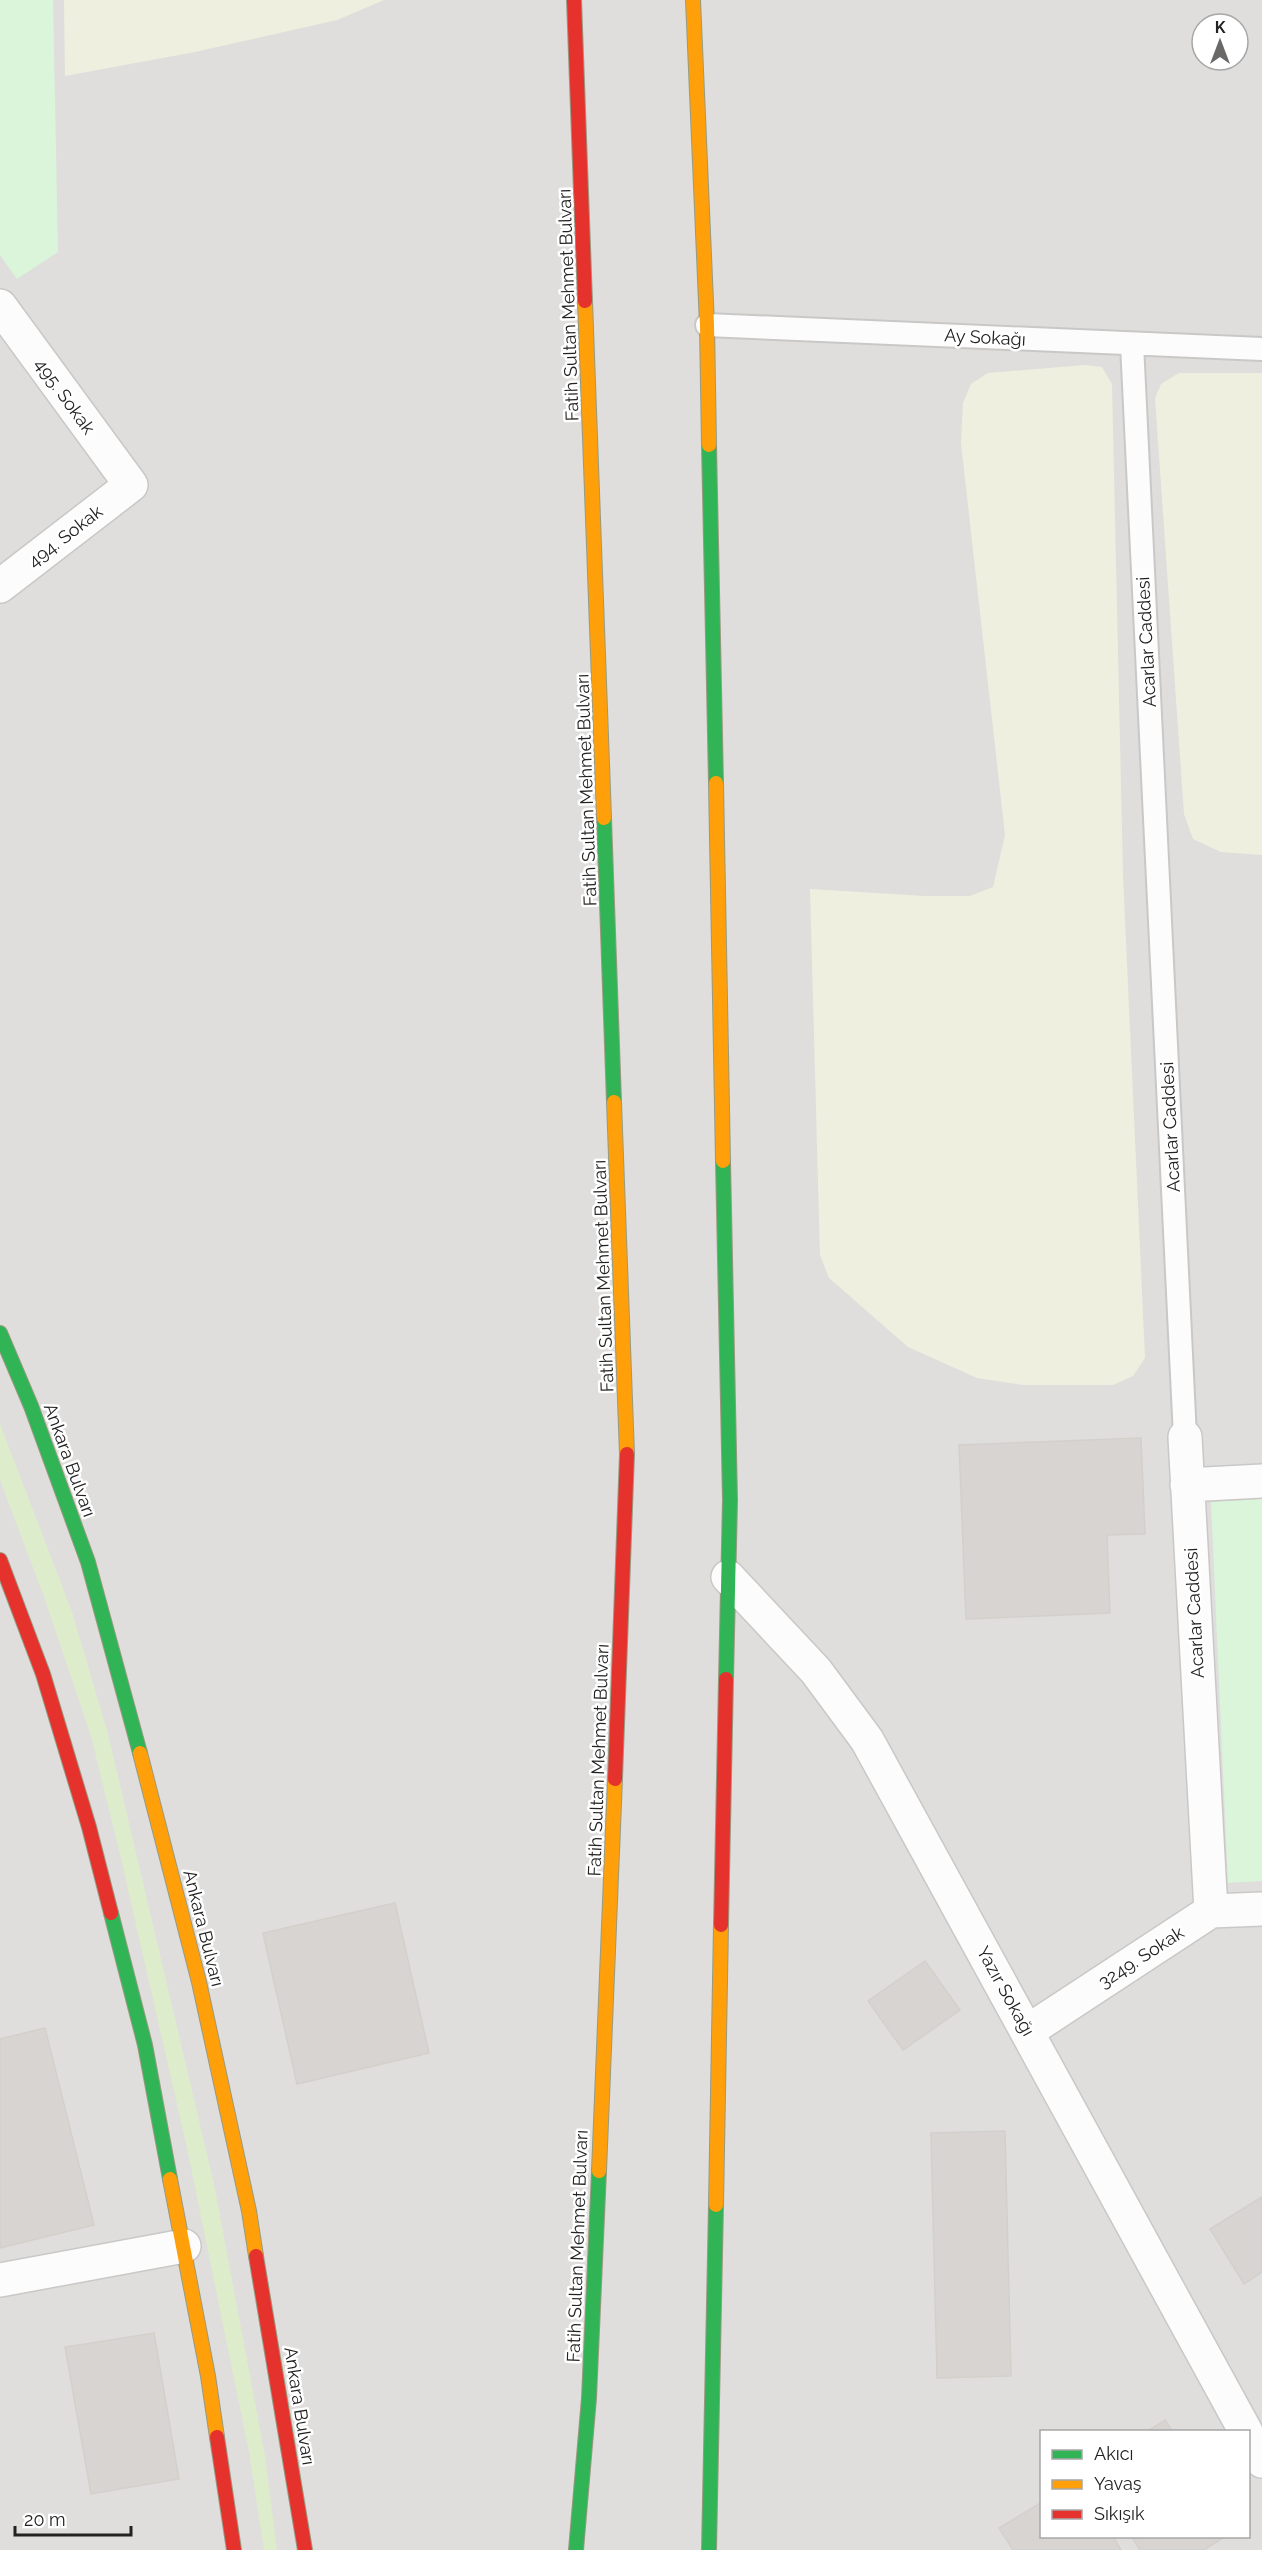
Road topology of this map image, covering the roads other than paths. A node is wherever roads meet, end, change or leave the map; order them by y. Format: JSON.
{"nodes":[{"id":1,"x":574,"y":0,"type":"edge"},
{"id":2,"x":693,"y":0,"type":"edge"},
{"id":3,"x":0,"y":306,"type":"edge"},
{"id":4,"x":707,"y":325,"type":"junction"},
{"id":5,"x":1132,"y":344,"type":"junction"},
{"id":6,"x":1262,"y":349,"type":"edge"},
{"id":7,"x":131,"y":485,"type":"joint"},
{"id":8,"x":0,"y":586,"type":"edge"},
{"id":9,"x":0,"y":1333,"type":"edge"},
{"id":10,"x":1185,"y":1437,"type":"joint"},
{"id":11,"x":1262,"y":1481,"type":"edge"},
{"id":12,"x":1187,"y":1485,"type":"junction"},
{"id":13,"x":0,"y":1560,"type":"edge"},
{"id":14,"x":728,"y":1577,"type":"junction"},
{"id":15,"x":1262,"y":1909,"type":"edge"},
{"id":16,"x":1211,"y":1911,"type":"junction"},
{"id":17,"x":1028,"y":2031,"type":"junction"},
{"id":18,"x":184,"y":2246,"type":"junction"},
{"id":19,"x":0,"y":2280,"type":"edge"},
{"id":20,"x":1245,"y":2430,"type":"edge"},
{"id":21,"x":1250,"y":2440,"type":"edge"},
{"id":22,"x":1262,"y":2461,"type":"edge"},
{"id":23,"x":234,"y":2550,"type":"edge"},
{"id":24,"x":305,"y":2550,"type":"edge"},
{"id":25,"x":576,"y":2550,"type":"edge"},
{"id":26,"x":709,"y":2550,"type":"edge"}],
"edges":[{"from":1,"to":25,"type":"main road","name":"Fatih Sultan Mehmet Bulvarı"},
{"from":2,"to":4,"type":"main road"},
{"from":3,"to":7,"type":"street","name":"495. Sokak"},
{"from":4,"to":5,"type":"lane","name":"Ay Sokağı"},
{"from":4,"to":14,"type":"main road"},
{"from":5,"to":6,"type":"lane","name":"Ay Sokağı"},
{"from":5,"to":10,"type":"lane","name":"Acarlar Caddesi"},
{"from":7,"to":8,"type":"street","name":"494. Sokak"},
{"from":9,"to":24,"type":"main road","name":"Ankara Bulvarı"},
{"from":10,"to":12,"type":"street","name":"Acarlar Caddesi"},
{"from":11,"to":12,"type":"street"},
{"from":12,"to":16,"type":"street","name":"Acarlar Caddesi"},
{"from":13,"to":18,"type":"main road"},
{"from":14,"to":17,"type":"street","name":"Yazır Sokağı"},
{"from":14,"to":26,"type":"main road"},
{"from":15,"to":16,"type":"street"},
{"from":16,"to":17,"type":"street","name":"3249. Sokak"},
{"from":17,"to":20,"type":"street","name":"Yazır Sokağı"},
{"from":18,"to":19,"type":"street"},
{"from":18,"to":23,"type":"main road"},
{"from":21,"to":22,"type":"street"}]}
